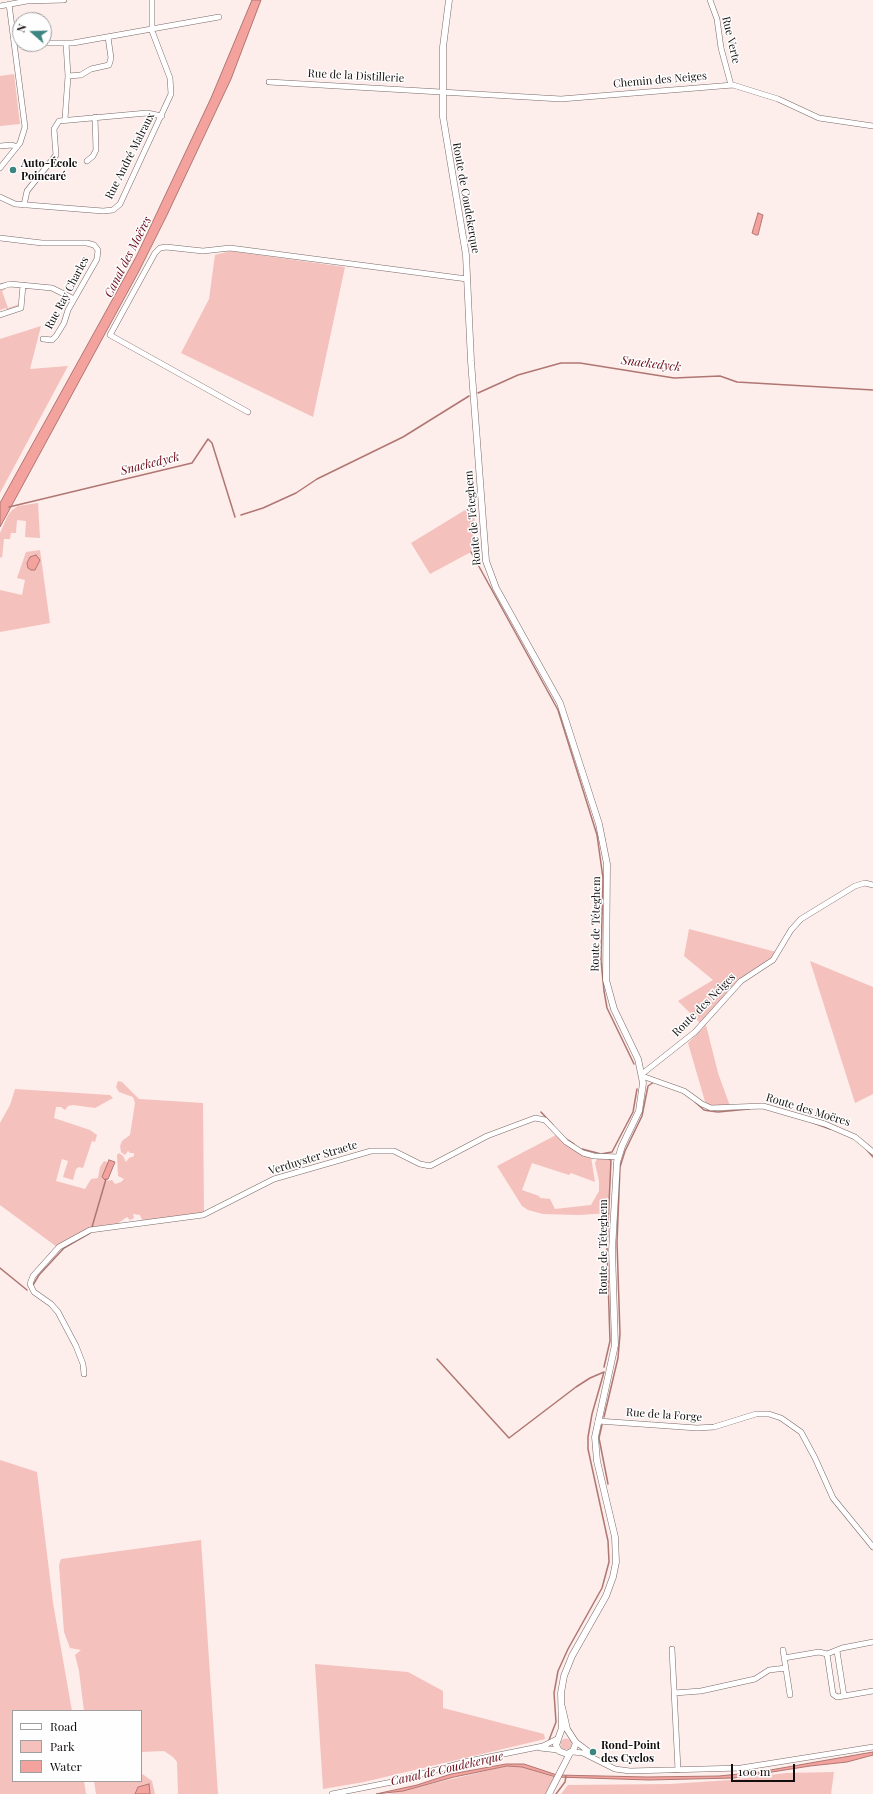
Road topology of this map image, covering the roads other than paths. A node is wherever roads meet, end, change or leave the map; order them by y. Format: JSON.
{"nodes":[{"id":1,"x":45,"y":0,"type":"edge"},
{"id":2,"x":64,"y":0,"type":"edge"},
{"id":3,"x":152,"y":0,"type":"edge"},
{"id":4,"x":449,"y":0,"type":"edge"},
{"id":5,"x":710,"y":0,"type":"edge"},
{"id":6,"x":9,"y":4,"type":"junction"},
{"id":7,"x":0,"y":6,"type":"edge"},
{"id":8,"x":218,"y":17,"type":"dead end"},
{"id":9,"x":12,"y":19,"type":"edge"},
{"id":10,"x":152,"y":29,"type":"junction"},
{"id":11,"x":108,"y":37,"type":"junction"},
{"id":12,"x":52,"y":43,"type":"edge"},
{"id":13,"x":66,"y":43,"type":"junction"},
{"id":14,"x":18,"y":52,"type":"edge"},
{"id":15,"x":68,"y":76,"type":"junction"},
{"id":16,"x":268,"y":82,"type":"dead end"},
{"id":17,"x":731,"y":85,"type":"junction"},
{"id":18,"x":442,"y":91,"type":"junction"},
{"id":19,"x":162,"y":116,"type":"junction"},
{"id":20,"x":95,"y":117,"type":"junction"},
{"id":21,"x":65,"y":119,"type":"junction"},
{"id":22,"x":873,"y":126,"type":"edge"},
{"id":23,"x":0,"y":146,"type":"edge"},
{"id":24,"x":17,"y":147,"type":"junction"},
{"id":25,"x":87,"y":161,"type":"dead end"},
{"id":26,"x":0,"y":168,"type":"edge"},
{"id":27,"x":0,"y":197,"type":"edge"},
{"id":28,"x":24,"y":205,"type":"junction"},
{"id":29,"x":0,"y":238,"type":"edge"},
{"id":30,"x":467,"y":280,"type":"junction"},
{"id":31,"x":23,"y":286,"type":"junction"},
{"id":32,"x":0,"y":287,"type":"edge"},
{"id":33,"x":74,"y":300,"type":"junction"},
{"id":34,"x":0,"y":315,"type":"edge"},
{"id":35,"x":43,"y":339,"type":"dead end"},
{"id":36,"x":474,"y":400,"type":"joint"},
{"id":37,"x":248,"y":412,"type":"dead end"},
{"id":38,"x":873,"y":885,"type":"edge"},
{"id":39,"x":642,"y":1075,"type":"junction"},
{"id":40,"x":873,"y":1152,"type":"edge"},
{"id":41,"x":618,"y":1157,"type":"junction"},
{"id":42,"x":84,"y":1374,"type":"dead end"},
{"id":43,"x":598,"y":1421,"type":"junction"},
{"id":44,"x":873,"y":1546,"type":"edge"},
{"id":45,"x":873,"y":1642,"type":"edge"},
{"id":46,"x":672,"y":1649,"type":"dead end"},
{"id":47,"x":783,"y":1650,"type":"dead end"},
{"id":48,"x":837,"y":1651,"type":"junction"},
{"id":49,"x":828,"y":1654,"type":"junction"},
{"id":50,"x":784,"y":1658,"type":"junction"},
{"id":51,"x":786,"y":1668,"type":"junction"},
{"id":52,"x":873,"y":1691,"type":"edge"},
{"id":53,"x":674,"y":1693,"type":"junction"},
{"id":54,"x":790,"y":1695,"type":"dead end"},
{"id":55,"x":844,"y":1696,"type":"junction"},
{"id":56,"x":562,"y":1708,"type":"junction"},
{"id":57,"x":570,"y":1735,"type":"junction"},
{"id":58,"x":558,"y":1738,"type":"junction"},
{"id":59,"x":576,"y":1742,"type":"junction"},
{"id":60,"x":873,"y":1748,"type":"edge"},
{"id":61,"x":529,"y":1749,"type":"junction"},
{"id":62,"x":559,"y":1751,"type":"junction"},
{"id":63,"x":571,"y":1752,"type":"junction"},
{"id":64,"x":638,"y":1770,"type":"junction"},
{"id":65,"x":678,"y":1770,"type":"junction"},
{"id":66,"x":560,"y":1772,"type":"junction"},
{"id":67,"x":332,"y":1794,"type":"edge"},
{"id":68,"x":550,"y":1794,"type":"edge"}],
"edges":[{"from":1,"to":2,"type":"street"},
{"from":1,"to":6,"type":"street"},
{"from":3,"to":10,"type":"street","name":"Rue André Malraux"},
{"from":4,"to":18,"type":"main road","name":"Route de Coudekerque"},
{"from":5,"to":17,"type":"street","name":"Rue Verte"},
{"from":6,"to":7,"type":"street"},
{"from":6,"to":9,"type":"street"},
{"from":8,"to":10,"type":"street"},
{"from":10,"to":11,"type":"street"},
{"from":10,"to":19,"type":"street","name":"Rue André Malraux"},
{"from":11,"to":13,"type":"street"},
{"from":11,"to":15,"type":"street"},
{"from":12,"to":13,"type":"street"},
{"from":13,"to":15,"type":"street"},
{"from":14,"to":24,"type":"street"},
{"from":15,"to":21,"type":"street"},
{"from":16,"to":18,"type":"street","name":"Rue de la Distillerie"},
{"from":17,"to":18,"type":"street","name":"Chemin des Neiges"},
{"from":17,"to":22,"type":"street","name":"Chemin des Neiges"},
{"from":18,"to":30,"type":"main road","name":"Route de Coudekerque"},
{"from":19,"to":20,"type":"street"},
{"from":19,"to":28,"type":"street","name":"Rue André Malraux"},
{"from":20,"to":21,"type":"street"},
{"from":20,"to":25,"type":"street"},
{"from":21,"to":28,"type":"street"},
{"from":23,"to":24,"type":"street"},
{"from":24,"to":26,"type":"street"},
{"from":27,"to":28,"type":"street","name":"Rue André Malraux"},
{"from":29,"to":33,"type":"street","name":"Rue Ray Charles"},
{"from":30,"to":36,"type":"main road","name":"Route de Coudekerque"},
{"from":30,"to":37,"type":"street"},
{"from":31,"to":32,"type":"street"},
{"from":31,"to":33,"type":"street"},
{"from":31,"to":34,"type":"street"},
{"from":33,"to":35,"type":"street","name":"Rue Ray Charles"},
{"from":36,"to":39,"type":"main road","name":"Route de Téteghem"},
{"from":38,"to":39,"type":"street","name":"Route des Neiges"},
{"from":39,"to":40,"type":"street","name":"Route des Moëres"},
{"from":39,"to":41,"type":"main road","name":"Route de Téteghem"},
{"from":41,"to":42,"type":"street","name":"Verduyster Straete"},
{"from":41,"to":43,"type":"main road","name":"Route de Téteghem"},
{"from":43,"to":44,"type":"street","name":"Rue de la Forge"},
{"from":43,"to":56,"type":"main road","name":"Route de Téteghem"},
{"from":45,"to":48,"type":"street"},
{"from":46,"to":53,"type":"street"},
{"from":47,"to":50,"type":"street"},
{"from":48,"to":49,"type":"street"},
{"from":48,"to":55,"type":"street"},
{"from":49,"to":50,"type":"street"},
{"from":49,"to":55,"type":"street"},
{"from":50,"to":51,"type":"street"},
{"from":51,"to":53,"type":"street"},
{"from":51,"to":54,"type":"street"},
{"from":52,"to":55,"type":"street"},
{"from":53,"to":65,"type":"street"},
{"from":56,"to":57,"type":"main road","name":"Route de Téteghem"},
{"from":56,"to":58,"type":"main road","name":"Route de Téteghem"},
{"from":57,"to":58,"type":"main road"},
{"from":57,"to":59,"type":"main road"},
{"from":58,"to":61,"type":"street"},
{"from":58,"to":62,"type":"main road"},
{"from":59,"to":63,"type":"main road"},
{"from":59,"to":64,"type":"street"},
{"from":60,"to":65,"type":"street"},
{"from":61,"to":62,"type":"street"},
{"from":61,"to":67,"type":"street"},
{"from":62,"to":63,"type":"main road"},
{"from":62,"to":66,"type":"main road"},
{"from":63,"to":64,"type":"street"},
{"from":63,"to":66,"type":"main road"},
{"from":64,"to":65,"type":"street"},
{"from":66,"to":68,"type":"main road"}]}
